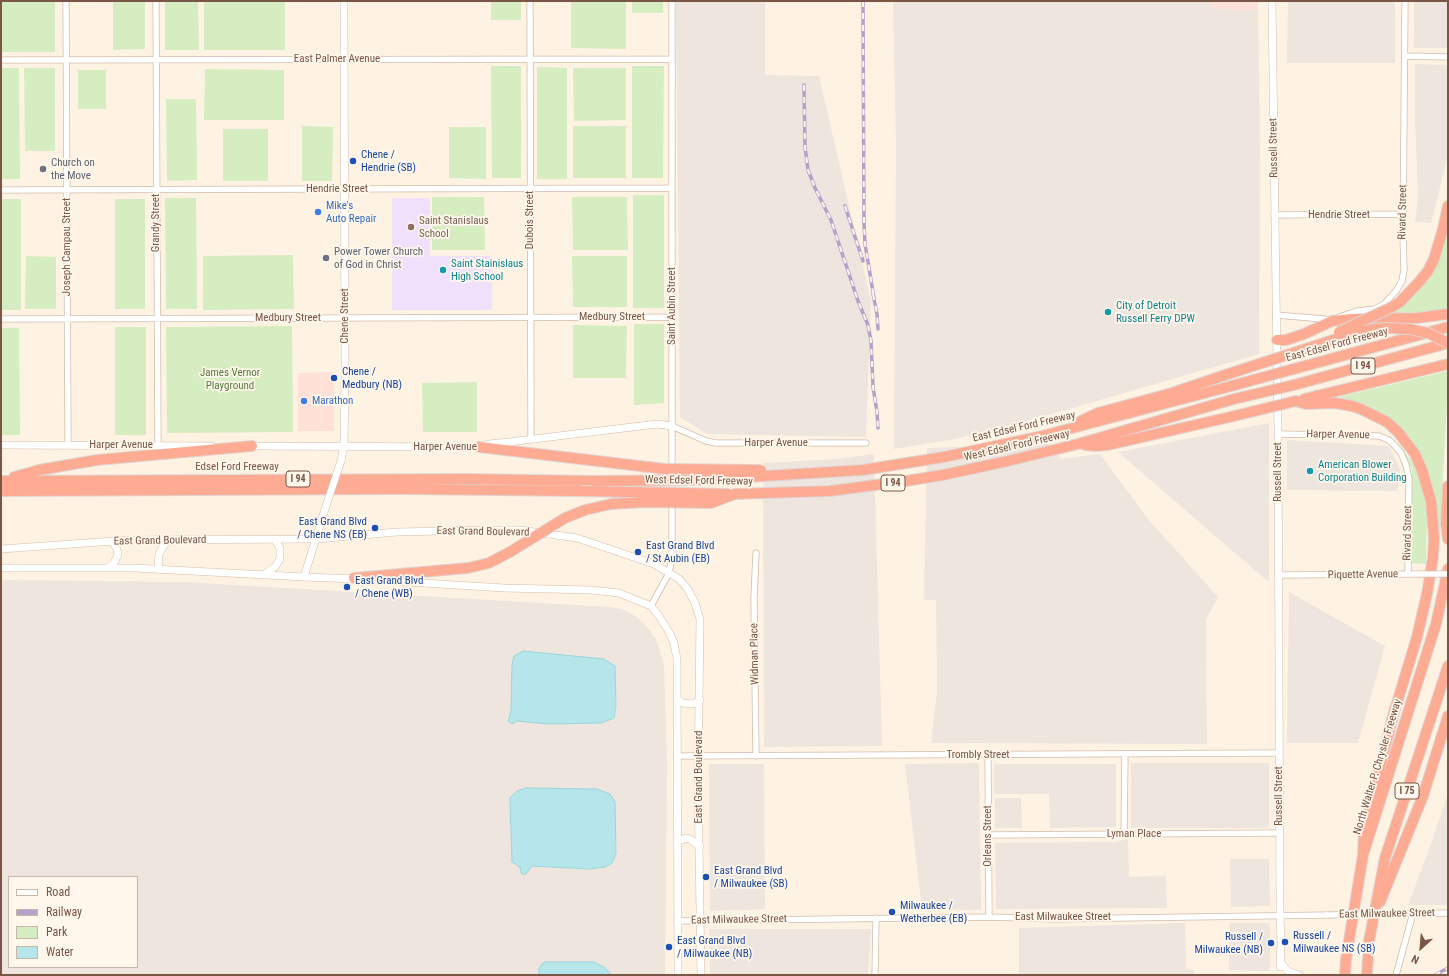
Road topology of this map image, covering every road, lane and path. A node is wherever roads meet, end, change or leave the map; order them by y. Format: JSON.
{"nodes":[{"id":1,"x":66,"y":1,"type":"edge"},
{"id":2,"x":156,"y":1,"type":"edge"},
{"id":3,"x":344,"y":1,"type":"edge"},
{"id":4,"x":530,"y":1,"type":"edge"},
{"id":5,"x":672,"y":1,"type":"edge"},
{"id":6,"x":1272,"y":1,"type":"edge"},
{"id":7,"x":1406,"y":1,"type":"edge"},
{"id":8,"x":1406,"y":56,"type":"junction"},
{"id":9,"x":1448,"y":56,"type":"edge"},
{"id":10,"x":344,"y":59,"type":"junction"},
{"id":11,"x":530,"y":59,"type":"junction"},
{"id":12,"x":672,"y":59,"type":"junction"},
{"id":13,"x":1,"y":60,"type":"edge"},
{"id":14,"x":66,"y":60,"type":"junction"},
{"id":15,"x":156,"y":60,"type":"junction"},
{"id":16,"x":530,"y":188,"type":"junction"},
{"id":17,"x":672,"y":188,"type":"junction"},
{"id":18,"x":156,"y":189,"type":"junction"},
{"id":19,"x":344,"y":189,"type":"junction"},
{"id":20,"x":1,"y":190,"type":"edge"},
{"id":21,"x":67,"y":190,"type":"junction"},
{"id":22,"x":1448,"y":206,"type":"edge"},
{"id":23,"x":1403,"y":214,"type":"junction"},
{"id":24,"x":1274,"y":215,"type":"junction"},
{"id":25,"x":1448,"y":314,"type":"edge"},
{"id":26,"x":1276,"y":315,"type":"junction"},
{"id":27,"x":531,"y":317,"type":"junction"},
{"id":28,"x":672,"y":317,"type":"junction"},
{"id":29,"x":1,"y":318,"type":"edge"},
{"id":30,"x":67,"y":318,"type":"junction"},
{"id":31,"x":157,"y":318,"type":"junction"},
{"id":32,"x":345,"y":318,"type":"junction"},
{"id":33,"x":1332,"y":321,"type":"junction"},
{"id":34,"x":1448,"y":327,"type":"edge"},
{"id":35,"x":1277,"y":340,"type":"junction"},
{"id":36,"x":1448,"y":343,"type":"edge"},
{"id":37,"x":1295,"y":352,"type":"junction"},
{"id":38,"x":1448,"y":364,"type":"edge"},
{"id":39,"x":1327,"y":398,"type":"junction"},
{"id":40,"x":672,"y":426,"type":"junction"},
{"id":41,"x":1067,"y":429,"type":"junction"},
{"id":42,"x":1278,"y":434,"type":"junction"},
{"id":43,"x":531,"y":439,"type":"junction"},
{"id":44,"x":866,"y":443,"type":"dead end"},
{"id":45,"x":1078,"y":444,"type":"junction"},
{"id":46,"x":1,"y":445,"type":"edge"},
{"id":47,"x":68,"y":445,"type":"junction"},
{"id":48,"x":158,"y":445,"type":"junction"},
{"id":49,"x":252,"y":446,"type":"junction"},
{"id":50,"x":344,"y":446,"type":"junction"},
{"id":51,"x":479,"y":447,"type":"junction"},
{"id":52,"x":1396,"y":447,"type":"joint"},
{"id":53,"x":863,"y":470,"type":"junction"},
{"id":54,"x":594,"y":481,"type":"joint"},
{"id":55,"x":2,"y":484,"type":"edge"},
{"id":56,"x":1448,"y":486,"type":"edge"},
{"id":57,"x":580,"y":491,"type":"joint"},
{"id":58,"x":735,"y":494,"type":"junction"},
{"id":59,"x":316,"y":539,"type":"junction"},
{"id":60,"x":1448,"y":539,"type":"edge"},
{"id":61,"x":170,"y":540,"type":"junction"},
{"id":62,"x":275,"y":540,"type":"junction"},
{"id":63,"x":112,"y":542,"type":"junction"},
{"id":64,"x":1,"y":549,"type":"edge"},
{"id":65,"x":756,"y":553,"type":"dead end"},
{"id":66,"x":109,"y":567,"type":"junction"},
{"id":67,"x":1,"y":568,"type":"edge"},
{"id":68,"x":158,"y":569,"type":"junction"},
{"id":69,"x":1448,"y":569,"type":"edge"},
{"id":70,"x":669,"y":573,"type":"junction"},
{"id":71,"x":1408,"y":574,"type":"junction"},
{"id":72,"x":1448,"y":574,"type":"edge"},
{"id":73,"x":263,"y":575,"type":"junction"},
{"id":74,"x":1279,"y":575,"type":"junction"},
{"id":75,"x":304,"y":577,"type":"junction"},
{"id":76,"x":354,"y":578,"type":"junction"},
{"id":77,"x":651,"y":606,"type":"junction"},
{"id":78,"x":1448,"y":666,"type":"edge"},
{"id":79,"x":677,"y":699,"type":"junction"},
{"id":80,"x":700,"y":700,"type":"junction"},
{"id":81,"x":1448,"y":716,"type":"edge"},
{"id":82,"x":1279,"y":753,"type":"junction"},
{"id":83,"x":1125,"y":754,"type":"junction"},
{"id":84,"x":988,"y":755,"type":"junction"},
{"id":85,"x":677,"y":756,"type":"junction"},
{"id":86,"x":699,"y":756,"type":"junction"},
{"id":87,"x":756,"y":756,"type":"junction"},
{"id":88,"x":1124,"y":834,"type":"junction"},
{"id":89,"x":1280,"y":834,"type":"junction"},
{"id":90,"x":988,"y":835,"type":"junction"},
{"id":91,"x":677,"y":842,"type":"junction"},
{"id":92,"x":700,"y":847,"type":"junction"},
{"id":93,"x":1363,"y":855,"type":"junction"},
{"id":94,"x":1413,"y":913,"type":"junction"},
{"id":95,"x":1448,"y":913,"type":"edge"},
{"id":96,"x":1280,"y":914,"type":"junction"},
{"id":97,"x":989,"y":917,"type":"junction"},
{"id":98,"x":876,"y":918,"type":"junction"},
{"id":99,"x":1373,"y":919,"type":"junction"},
{"id":100,"x":700,"y":920,"type":"junction"},
{"id":101,"x":677,"y":921,"type":"junction"},
{"id":102,"x":1281,"y":965,"type":"junction"},
{"id":103,"x":701,"y":973,"type":"edge"},
{"id":104,"x":678,"y":975,"type":"edge"},
{"id":105,"x":875,"y":975,"type":"edge"},
{"id":106,"x":1282,"y":975,"type":"edge"},
{"id":107,"x":1298,"y":975,"type":"edge"},
{"id":108,"x":1345,"y":975,"type":"edge"},
{"id":109,"x":1367,"y":975,"type":"edge"},
{"id":110,"x":1396,"y":975,"type":"edge"}],
"edges":[{"from":1,"to":14,"type":"street","name":"Joseph Campau Street"},
{"from":2,"to":15,"type":"street","name":"Grandy Street"},
{"from":3,"to":10,"type":"main road","name":"Chene Street"},
{"from":4,"to":11,"type":"street","name":"Dubois Street"},
{"from":5,"to":12,"type":"street","name":"Saint Aubin Street"},
{"from":6,"to":24,"type":"main road","name":"Russell Street"},
{"from":7,"to":8,"type":"street","name":"Rivard Street"},
{"from":8,"to":9,"type":"street"},
{"from":8,"to":23,"type":"street","name":"Rivard Street"},
{"from":10,"to":11,"type":"street","name":"East Palmer Avenue"},
{"from":10,"to":15,"type":"street","name":"East Palmer Avenue"},
{"from":10,"to":19,"type":"main road","name":"Chene Street"},
{"from":11,"to":12,"type":"street","name":"East Palmer Avenue"},
{"from":11,"to":16,"type":"street","name":"Dubois Street"},
{"from":12,"to":17,"type":"street","name":"Saint Aubin Street"},
{"from":13,"to":14,"type":"street","name":"East Palmer Avenue"},
{"from":14,"to":15,"type":"street","name":"East Palmer Avenue"},
{"from":14,"to":21,"type":"street","name":"Joseph Campau Street"},
{"from":15,"to":18,"type":"street","name":"Grandy Street"},
{"from":16,"to":17,"type":"street","name":"Hendrie Street"},
{"from":16,"to":19,"type":"street","name":"Hendrie Street"},
{"from":16,"to":27,"type":"street","name":"Dubois Street"},
{"from":17,"to":28,"type":"street","name":"Saint Aubin Street"},
{"from":18,"to":19,"type":"street","name":"Hendrie Street"},
{"from":18,"to":21,"type":"street","name":"Hendrie Street"},
{"from":18,"to":31,"type":"street","name":"Grandy Street"},
{"from":19,"to":32,"type":"main road","name":"Chene Street"},
{"from":20,"to":21,"type":"street","name":"Hendrie Street"},
{"from":21,"to":30,"type":"street","name":"Joseph Campau Street"},
{"from":22,"to":37,"type":"highway","bridge":true},
{"from":23,"to":24,"type":"street","name":"Hendrie Street"},
{"from":23,"to":33,"type":"street","name":"Rivard Street"},
{"from":24,"to":26,"type":"main road","name":"Russell Street"},
{"from":25,"to":33,"type":"highway"},
{"from":26,"to":33,"type":"street"},
{"from":26,"to":35,"type":"main road","name":"Russell Street"},
{"from":27,"to":28,"type":"street","name":"Medbury Street"},
{"from":27,"to":32,"type":"street","name":"Medbury Street"},
{"from":27,"to":43,"type":"street","name":"Dubois Street"},
{"from":28,"to":40,"type":"street","name":"Saint Aubin Street"},
{"from":29,"to":30,"type":"street","name":"Medbury Street"},
{"from":30,"to":31,"type":"street","name":"Medbury Street"},
{"from":30,"to":47,"type":"street","name":"Joseph Campau Street"},
{"from":31,"to":32,"type":"street","name":"Medbury Street"},
{"from":31,"to":48,"type":"street","name":"Grandy Street"},
{"from":32,"to":50,"type":"main road","name":"Chene Street"},
{"from":33,"to":35,"type":"highway"},
{"from":34,"to":41,"type":"highway","name":"East Edsel Ford Freeway","number":"I 94","bridge":true},
{"from":35,"to":42,"type":"main road","name":"Russell Street"},
{"from":36,"to":37,"type":"highway","bridge":true},
{"from":36,"to":45,"type":"highway","name":"West Edsel Ford Freeway","number":"I 94","bridge":true},
{"from":37,"to":41,"type":"highway","bridge":true},
{"from":38,"to":39,"type":"highway"},
{"from":39,"to":45,"type":"highway","bridge":true},
{"from":39,"to":93,"type":"highway"},
{"from":40,"to":43,"type":"main road","name":"Harper Avenue"},
{"from":40,"to":44,"type":"street","name":"Harper Avenue"},
{"from":40,"to":70,"type":"street","name":"Saint Aubin Street"},
{"from":41,"to":53,"type":"highway","name":"East Edsel Ford Freeway","number":"I 94"},
{"from":42,"to":52,"type":"street","name":"Harper Avenue"},
{"from":42,"to":74,"type":"main road","name":"Russell Street"},
{"from":43,"to":51,"type":"main road","name":"Harper Avenue"},
{"from":45,"to":58,"type":"highway","name":"West Edsel Ford Freeway","number":"I 94"},
{"from":46,"to":47,"type":"main road","name":"Harper Avenue"},
{"from":47,"to":48,"type":"main road","name":"Harper Avenue"},
{"from":48,"to":49,"type":"main road","name":"Harper Avenue"},
{"from":49,"to":50,"type":"main road","name":"Harper Avenue"},
{"from":49,"to":55,"type":"highway"},
{"from":50,"to":51,"type":"main road","name":"Harper Avenue"},
{"from":50,"to":59,"type":"main road","name":"Chene Street","bridge":true},
{"from":51,"to":53,"type":"highway","bridge":true},
{"from":52,"to":71,"type":"street","name":"Rivard Street"},
{"from":53,"to":54,"type":"highway","name":"East Edsel Ford Freeway","number":"I 94","bridge":true},
{"from":54,"to":55,"type":"highway","name":"Edsel Ford Freeway","number":"I 94"},
{"from":55,"to":57,"type":"highway","name":"Edsel Ford Freeway","number":"I 94"},
{"from":56,"to":60,"type":"highway"},
{"from":57,"to":58,"type":"highway","name":"West Edsel Ford Freeway","number":"I 94","bridge":true},
{"from":58,"to":76,"type":"highway","bridge":true},
{"from":59,"to":62,"type":"main road","name":"East Grand Boulevard"},
{"from":59,"to":70,"type":"main road","name":"East Grand Boulevard"},
{"from":59,"to":75,"type":"main road","name":"Chene Street"},
{"from":61,"to":62,"type":"main road","name":"East Grand Boulevard"},
{"from":61,"to":63,"type":"main road","name":"East Grand Boulevard"},
{"from":61,"to":68,"type":"main road"},
{"from":62,"to":73,"type":"main road"},
{"from":63,"to":64,"type":"main road","name":"East Grand Boulevard"},
{"from":63,"to":66,"type":"main road"},
{"from":65,"to":87,"type":"street","name":"Widman Place"},
{"from":66,"to":67,"type":"main road"},
{"from":66,"to":68,"type":"main road"},
{"from":68,"to":73,"type":"main road"},
{"from":69,"to":93,"type":"highway","name":"North Walter P. Chrysler Freeway","number":"I 75"},
{"from":70,"to":77,"type":"street","name":"Saint Aubin Street"},
{"from":70,"to":80,"type":"main road","name":"East Grand Boulevard"},
{"from":71,"to":72,"type":"street","name":"Piquette Avenue","bridge":true},
{"from":71,"to":74,"type":"street","name":"Piquette Avenue"},
{"from":73,"to":75,"type":"main road"},
{"from":74,"to":82,"type":"main road","name":"Russell Street"},
{"from":75,"to":76,"type":"main road"},
{"from":76,"to":77,"type":"main road"},
{"from":77,"to":79,"type":"main road","name":"East Grand Boulevard"},
{"from":78,"to":99,"type":"highway","number":"I 75"},
{"from":79,"to":80,"type":"main road"},
{"from":79,"to":85,"type":"main road","name":"East Grand Boulevard"},
{"from":80,"to":86,"type":"main road","name":"East Grand Boulevard"},
{"from":81,"to":99,"type":"highway"},
{"from":82,"to":83,"type":"street","name":"Trombly Street"},
{"from":82,"to":89,"type":"main road","name":"Russell Street"},
{"from":83,"to":84,"type":"street","name":"Trombly Street"},
{"from":83,"to":88,"type":"street"},
{"from":84,"to":87,"type":"street","name":"Trombly Street"},
{"from":84,"to":90,"type":"street","name":"Orleans Street"},
{"from":85,"to":86,"type":"street","name":"Trombly Street"},
{"from":85,"to":91,"type":"main road","name":"East Grand Boulevard"},
{"from":86,"to":87,"type":"street","name":"Trombly Street"},
{"from":86,"to":92,"type":"main road","name":"East Grand Boulevard"},
{"from":88,"to":89,"type":"street","name":"Lyman Place"},
{"from":88,"to":90,"type":"street","name":"Lyman Place"},
{"from":89,"to":96,"type":"main road","name":"Russell Street"},
{"from":90,"to":97,"type":"street","name":"Orleans Street"},
{"from":91,"to":92,"type":"main road"},
{"from":91,"to":101,"type":"main road","name":"East Grand Boulevard"},
{"from":92,"to":100,"type":"main road","name":"East Grand Boulevard"},
{"from":93,"to":108,"type":"highway","name":"North Walter P. Chrysler Freeway","number":"I 75"},
{"from":94,"to":95,"type":"street","name":"East Milwaukee Street"},
{"from":94,"to":96,"type":"street","name":"East Milwaukee Street","bridge":true},
{"from":94,"to":110,"type":"street"},
{"from":96,"to":97,"type":"street","name":"East Milwaukee Street"},
{"from":96,"to":102,"type":"main road","name":"Russell Street"},
{"from":97,"to":98,"type":"street","name":"East Milwaukee Street"},
{"from":98,"to":100,"type":"street","name":"East Milwaukee Street"},
{"from":98,"to":105,"type":"street"},
{"from":99,"to":109,"type":"highway","number":"I 75"},
{"from":100,"to":101,"type":"street","name":"East Milwaukee Street"},
{"from":100,"to":103,"type":"main road","name":"East Grand Boulevard"},
{"from":101,"to":104,"type":"main road","name":"East Grand Boulevard"},
{"from":102,"to":106,"type":"main road","name":"Russell Street"},
{"from":102,"to":107,"type":"main road"}]}
